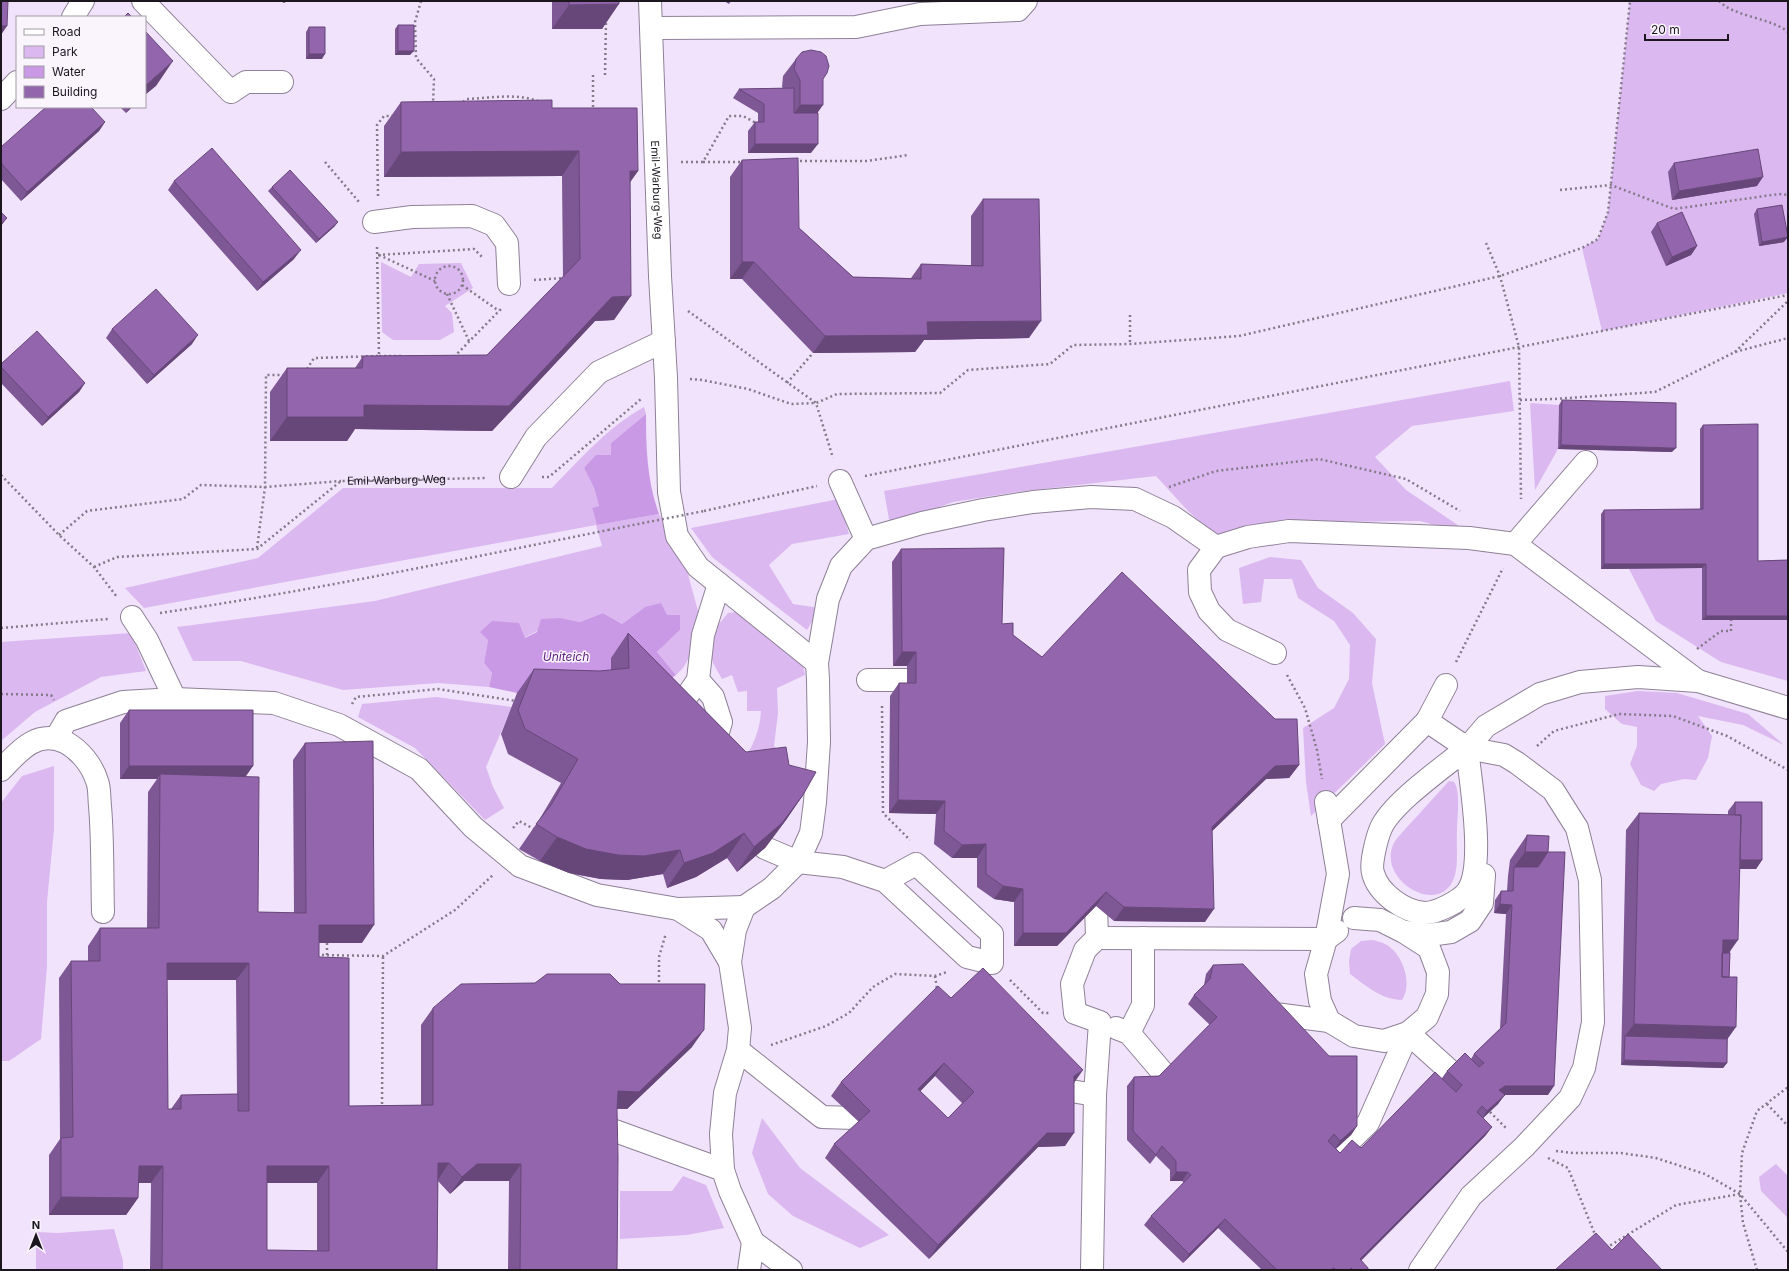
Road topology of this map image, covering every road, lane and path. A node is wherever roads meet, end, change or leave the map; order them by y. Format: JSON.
{"nodes":[{"id":1,"x":83,"y":1,"type":"edge"},
{"id":2,"x":143,"y":1,"type":"edge"},
{"id":3,"x":421,"y":1,"type":"edge"},
{"id":4,"x":650,"y":1,"type":"edge"},
{"id":5,"x":1630,"y":1,"type":"edge"},
{"id":6,"x":1718,"y":1,"type":"edge"},
{"id":7,"x":1022,"y":6,"type":"edge"},
{"id":8,"x":74,"y":16,"type":"edge"},
{"id":9,"x":606,"y":16,"type":"dead end"},
{"id":10,"x":652,"y":28,"type":"junction"},
{"id":11,"x":1788,"y":32,"type":"edge"},
{"id":12,"x":592,"y":75,"type":"dead end"},
{"id":13,"x":605,"y":75,"type":"dead end"},
{"id":14,"x":282,"y":82,"type":"dead end"},
{"id":15,"x":16,"y":83,"type":"edge"},
{"id":16,"x":1,"y":99,"type":"edge"},
{"id":17,"x":540,"y":102,"type":"edge"},
{"id":18,"x":461,"y":103,"type":"edge"},
{"id":19,"x":433,"y":105,"type":"edge"},
{"id":20,"x":593,"y":114,"type":"edge"},
{"id":21,"x":398,"y":116,"type":"dead end"},
{"id":22,"x":758,"y":124,"type":"edge"},
{"id":23,"x":908,"y":155,"type":"dead end"},
{"id":24,"x":324,"y":162,"type":"dead end"},
{"id":25,"x":656,"y":162,"type":"junction"},
{"id":26,"x":703,"y":162,"type":"junction"},
{"id":27,"x":749,"y":162,"type":"edge"},
{"id":28,"x":789,"y":162,"type":"edge"},
{"id":29,"x":1611,"y":185,"type":"junction"},
{"id":30,"x":1560,"y":190,"type":"dead end"},
{"id":31,"x":1788,"y":195,"type":"edge"},
{"id":32,"x":374,"y":222,"type":"junction"},
{"id":33,"x":1486,"y":243,"type":"dead end"},
{"id":34,"x":378,"y":255,"type":"junction"},
{"id":35,"x":1500,"y":276,"type":"junction"},
{"id":36,"x":563,"y":278,"type":"edge"},
{"id":37,"x":434,"y":281,"type":"junction"},
{"id":38,"x":462,"y":284,"type":"junction"},
{"id":39,"x":509,"y":284,"type":"junction"},
{"id":40,"x":447,"y":294,"type":"junction"},
{"id":41,"x":1788,"y":296,"type":"edge"},
{"id":42,"x":1788,"y":301,"type":"edge"},
{"id":43,"x":684,"y":308,"type":"dead end"},
{"id":44,"x":499,"y":311,"type":"junction"},
{"id":45,"x":1130,"y":315,"type":"dead end"},
{"id":46,"x":1788,"y":338,"type":"edge"},
{"id":47,"x":664,"y":341,"type":"junction"},
{"id":48,"x":469,"y":342,"type":"junction"},
{"id":49,"x":1130,"y":344,"type":"junction"},
{"id":50,"x":1519,"y":346,"type":"junction"},
{"id":51,"x":1735,"y":352,"type":"junction"},
{"id":52,"x":813,"y":353,"type":"dead end"},
{"id":53,"x":379,"y":356,"type":"junction"},
{"id":54,"x":402,"y":356,"type":"edge"},
{"id":55,"x":447,"y":357,"type":"edge"},
{"id":56,"x":289,"y":375,"type":"edge"},
{"id":57,"x":304,"y":375,"type":"edge"},
{"id":58,"x":666,"y":378,"type":"junction"},
{"id":59,"x":787,"y":383,"type":"junction"},
{"id":60,"x":1520,"y":400,"type":"junction"},
{"id":61,"x":816,"y":403,"type":"junction"},
{"id":62,"x":1586,"y":462,"type":"dead end"},
{"id":63,"x":1,"y":476,"type":"edge"},
{"id":64,"x":511,"y":477,"type":"junction"},
{"id":65,"x":340,"y":481,"type":"junction"},
{"id":66,"x":840,"y":481,"type":"junction"},
{"id":67,"x":265,"y":487,"type":"junction"},
{"id":68,"x":1135,"y":499,"type":"junction"},
{"id":69,"x":1521,"y":503,"type":"dead end"},
{"id":70,"x":1461,"y":511,"type":"dead end"},
{"id":71,"x":59,"y":535,"type":"junction"},
{"id":72,"x":866,"y":540,"type":"junction"},
{"id":73,"x":1515,"y":544,"type":"junction"},
{"id":74,"x":1216,"y":547,"type":"junction"},
{"id":75,"x":257,"y":549,"type":"junction"},
{"id":76,"x":94,"y":567,"type":"junction"},
{"id":77,"x":1499,"y":577,"type":"dead end"},
{"id":78,"x":720,"y":584,"type":"junction"},
{"id":79,"x":132,"y":617,"type":"junction"},
{"id":80,"x":1731,"y":620,"type":"edge"},
{"id":81,"x":1,"y":628,"type":"edge"},
{"id":82,"x":1274,"y":653,"type":"joint"},
{"id":83,"x":1679,"y":667,"type":"junction"},
{"id":84,"x":821,"y":674,"type":"junction"},
{"id":85,"x":698,"y":680,"type":"junction"},
{"id":86,"x":875,"y":680,"type":"joint"},
{"id":87,"x":907,"y":680,"type":"dead end"},
{"id":88,"x":1698,"y":681,"type":"junction"},
{"id":89,"x":1446,"y":685,"type":"joint"},
{"id":90,"x":1,"y":694,"type":"edge"},
{"id":91,"x":175,"y":699,"type":"junction"},
{"id":92,"x":522,"y":702,"type":"edge"},
{"id":93,"x":1788,"y":708,"type":"edge"},
{"id":94,"x":1427,"y":721,"type":"junction"},
{"id":95,"x":339,"y":725,"type":"junction"},
{"id":96,"x":61,"y":729,"type":"junction"},
{"id":97,"x":1467,"y":748,"type":"junction"},
{"id":98,"x":1517,"y":763,"type":"junction"},
{"id":99,"x":1,"y":770,"type":"edge"},
{"id":100,"x":1788,"y":770,"type":"edge"},
{"id":101,"x":1327,"y":811,"type":"junction"},
{"id":102,"x":891,"y":821,"type":"dead end"},
{"id":103,"x":764,"y":848,"type":"edge"},
{"id":104,"x":508,"y":856,"type":"junction"},
{"id":105,"x":798,"y":862,"type":"junction"},
{"id":106,"x":1484,"y":875,"type":"dead end"},
{"id":107,"x":885,"y":881,"type":"junction"},
{"id":108,"x":1384,"y":894,"type":"junction"},
{"id":109,"x":1096,"y":906,"type":"edge"},
{"id":110,"x":744,"y":907,"type":"junction"},
{"id":111,"x":678,"y":909,"type":"junction"},
{"id":112,"x":103,"y":912,"type":"dead end"},
{"id":113,"x":1354,"y":918,"type":"junction"},
{"id":114,"x":1404,"y":932,"type":"junction"},
{"id":115,"x":1097,"y":938,"type":"junction"},
{"id":116,"x":1143,"y":938,"type":"junction"},
{"id":117,"x":1326,"y":939,"type":"junction"},
{"id":118,"x":328,"y":943,"type":"edge"},
{"id":119,"x":314,"y":955,"type":"edge"},
{"id":120,"x":328,"y":955,"type":"junction"},
{"id":121,"x":383,"y":956,"type":"junction"},
{"id":122,"x":730,"y":962,"type":"junction"},
{"id":123,"x":992,"y":962,"type":"junction"},
{"id":124,"x":950,"y":971,"type":"dead end"},
{"id":125,"x":935,"y":976,"type":"junction"},
{"id":126,"x":660,"y":994,"type":"edge"},
{"id":127,"x":938,"y":994,"type":"edge"},
{"id":128,"x":1075,"y":1013,"type":"junction"},
{"id":129,"x":1275,"y":1014,"type":"edge"},
{"id":130,"x":1329,"y":1021,"type":"junction"},
{"id":131,"x":1100,"y":1022,"type":"junction"},
{"id":132,"x":1129,"y":1033,"type":"junction"},
{"id":133,"x":1408,"y":1033,"type":"junction"},
{"id":134,"x":738,"y":1050,"type":"junction"},
{"id":135,"x":1450,"y":1071,"type":"edge"},
{"id":136,"x":1164,"y":1074,"type":"edge"},
{"id":137,"x":1788,"y":1087,"type":"edge"},
{"id":138,"x":1065,"y":1090,"type":"edge"},
{"id":139,"x":1095,"y":1095,"type":"junction"},
{"id":140,"x":1767,"y":1104,"type":"junction"},
{"id":141,"x":382,"y":1115,"type":"edge"},
{"id":142,"x":855,"y":1118,"type":"edge"},
{"id":143,"x":1788,"y":1126,"type":"edge"},
{"id":144,"x":604,"y":1127,"type":"edge"},
{"id":145,"x":1524,"y":1147,"type":"junction"},
{"id":146,"x":1341,"y":1148,"type":"edge"},
{"id":147,"x":1573,"y":1153,"type":"dead end"},
{"id":148,"x":723,"y":1170,"type":"junction"},
{"id":149,"x":1740,"y":1194,"type":"junction"},
{"id":150,"x":753,"y":1242,"type":"junction"},
{"id":151,"x":1598,"y":1244,"type":"edge"},
{"id":152,"x":1601,"y":1251,"type":"edge"},
{"id":153,"x":1788,"y":1252,"type":"edge"},
{"id":154,"x":749,"y":1270,"type":"edge"},
{"id":155,"x":791,"y":1270,"type":"edge"},
{"id":156,"x":1092,"y":1270,"type":"edge"},
{"id":157,"x":1420,"y":1270,"type":"edge"},
{"id":158,"x":1757,"y":1270,"type":"edge"}],
"edges":[{"from":1,"to":8,"type":"street"},
{"from":2,"to":14,"type":"street"},
{"from":3,"to":19,"type":"path"},
{"from":4,"to":10,"type":"street","name":"Emil-Warburg-Weg"},
{"from":5,"to":29,"type":"path"},
{"from":6,"to":11,"type":"path"},
{"from":7,"to":10,"type":"street"},
{"from":9,"to":13,"type":"path"},
{"from":10,"to":25,"type":"street","name":"Emil-Warburg-Weg"},
{"from":12,"to":20,"type":"path"},
{"from":15,"to":16,"type":"street"},
{"from":17,"to":18,"type":"path"},
{"from":21,"to":32,"type":"path"},
{"from":22,"to":26,"type":"path"},
{"from":23,"to":28,"type":"path"},
{"from":24,"to":32,"type":"path"},
{"from":25,"to":26,"type":"path"},
{"from":25,"to":47,"type":"street","name":"Emil-Warburg-Weg"},
{"from":26,"to":27,"type":"path"},
{"from":29,"to":30,"type":"path"},
{"from":29,"to":31,"type":"path"},
{"from":29,"to":35,"type":"path"},
{"from":32,"to":34,"type":"path"},
{"from":32,"to":39,"type":"street"},
{"from":33,"to":35,"type":"path"},
{"from":34,"to":37,"type":"path"},
{"from":34,"to":39,"type":"path"},
{"from":34,"to":53,"type":"path"},
{"from":35,"to":49,"type":"path"},
{"from":35,"to":50,"type":"path"},
{"from":36,"to":39,"type":"path"},
{"from":37,"to":38,"type":"path"},
{"from":37,"to":40,"type":"path"},
{"from":38,"to":40,"type":"path"},
{"from":38,"to":44,"type":"path"},
{"from":39,"to":44,"type":"path"},
{"from":40,"to":48,"type":"path"},
{"from":41,"to":50,"type":"path"},
{"from":42,"to":51,"type":"path"},
{"from":43,"to":59,"type":"path"},
{"from":44,"to":48,"type":"path"},
{"from":45,"to":49,"type":"path"},
{"from":46,"to":51,"type":"path"},
{"from":47,"to":58,"type":"street","name":"Emil-Warburg-Weg"},
{"from":47,"to":64,"type":"street"},
{"from":48,"to":55,"type":"path"},
{"from":49,"to":61,"type":"path"},
{"from":50,"to":60,"type":"path"},
{"from":50,"to":66,"type":"path"},
{"from":51,"to":60,"type":"path"},
{"from":52,"to":59,"type":"path"},
{"from":53,"to":54,"type":"path"},
{"from":53,"to":57,"type":"path"},
{"from":56,"to":67,"type":"path"},
{"from":58,"to":61,"type":"path"},
{"from":58,"to":64,"type":"path","name":"Emil-Warburg-Weg"},
{"from":58,"to":78,"type":"street","name":"Emil-Warburg-Weg"},
{"from":59,"to":61,"type":"path"},
{"from":60,"to":69,"type":"path"},
{"from":61,"to":66,"type":"path"},
{"from":62,"to":73,"type":"street"},
{"from":63,"to":71,"type":"path"},
{"from":64,"to":65,"type":"path","name":"Emil-Warburg-Weg"},
{"from":65,"to":67,"type":"path"},
{"from":65,"to":75,"type":"path","name":"Emil-Warburg-Weg"},
{"from":66,"to":72,"type":"street"},
{"from":66,"to":79,"type":"path","bridge":true},
{"from":67,"to":71,"type":"path"},
{"from":67,"to":75,"type":"path"},
{"from":68,"to":70,"type":"path"},
{"from":68,"to":72,"type":"street"},
{"from":68,"to":74,"type":"street"},
{"from":71,"to":76,"type":"path"},
{"from":72,"to":84,"type":"street"},
{"from":73,"to":74,"type":"street"},
{"from":73,"to":83,"type":"street"},
{"from":74,"to":82,"type":"street"},
{"from":75,"to":76,"type":"path"},
{"from":76,"to":79,"type":"path"},
{"from":77,"to":89,"type":"path"},
{"from":78,"to":84,"type":"street"},
{"from":78,"to":85,"type":"street"},
{"from":79,"to":81,"type":"path"},
{"from":79,"to":91,"type":"street"},
{"from":80,"to":83,"type":"path"},
{"from":82,"to":101,"type":"path"},
{"from":83,"to":88,"type":"street"},
{"from":84,"to":105,"type":"street"},
{"from":85,"to":85,"type":"street"},
{"from":86,"to":87,"type":"street"},
{"from":86,"to":102,"type":"path"},
{"from":88,"to":93,"type":"street"},
{"from":88,"to":97,"type":"street"},
{"from":89,"to":94,"type":"street"},
{"from":90,"to":96,"type":"path"},
{"from":91,"to":95,"type":"street"},
{"from":91,"to":96,"type":"street"},
{"from":92,"to":95,"type":"path"},
{"from":94,"to":97,"type":"street"},
{"from":94,"to":101,"type":"street"},
{"from":95,"to":104,"type":"street"},
{"from":96,"to":99,"type":"street"},
{"from":96,"to":112,"type":"street"},
{"from":97,"to":98,"type":"street"},
{"from":97,"to":108,"type":"street"},
{"from":97,"to":108,"type":"street"},
{"from":98,"to":100,"type":"path"},
{"from":98,"to":145,"type":"street"},
{"from":101,"to":117,"type":"street"},
{"from":103,"to":105,"type":"street"},
{"from":104,"to":111,"type":"street"},
{"from":104,"to":121,"type":"path"},
{"from":105,"to":107,"type":"street"},
{"from":105,"to":110,"type":"street"},
{"from":106,"to":114,"type":"street"},
{"from":107,"to":123,"type":"street"},
{"from":107,"to":123,"type":"street"},
{"from":108,"to":113,"type":"street"},
{"from":109,"to":115,"type":"street"},
{"from":110,"to":111,"type":"street"},
{"from":110,"to":122,"type":"street"},
{"from":111,"to":122,"type":"street"},
{"from":111,"to":126,"type":"path"},
{"from":113,"to":114,"type":"street"},
{"from":113,"to":117,"type":"street"},
{"from":114,"to":133,"type":"street"},
{"from":115,"to":116,"type":"street"},
{"from":115,"to":128,"type":"street"},
{"from":116,"to":117,"type":"street"},
{"from":116,"to":132,"type":"street"},
{"from":117,"to":130,"type":"street"},
{"from":118,"to":120,"type":"path"},
{"from":119,"to":120,"type":"path"},
{"from":120,"to":121,"type":"path"},
{"from":121,"to":141,"type":"path"},
{"from":122,"to":134,"type":"street"},
{"from":123,"to":128,"type":"path"},
{"from":124,"to":125,"type":"path"},
{"from":125,"to":127,"type":"path"},
{"from":125,"to":134,"type":"path"},
{"from":128,"to":131,"type":"street"},
{"from":129,"to":130,"type":"street"},
{"from":130,"to":133,"type":"street"},
{"from":131,"to":132,"type":"street"},
{"from":131,"to":139,"type":"street"},
{"from":132,"to":136,"type":"street"},
{"from":133,"to":135,"type":"street"},
{"from":133,"to":146,"type":"street"},
{"from":134,"to":142,"type":"street"},
{"from":134,"to":148,"type":"street"},
{"from":137,"to":140,"type":"path"},
{"from":138,"to":139,"type":"street"},
{"from":139,"to":156,"type":"street"},
{"from":140,"to":143,"type":"path"},
{"from":140,"to":149,"type":"path"},
{"from":144,"to":148,"type":"street"},
{"from":145,"to":151,"type":"path"},
{"from":145,"to":157,"type":"street"},
{"from":147,"to":149,"type":"path"},
{"from":148,"to":150,"type":"street"},
{"from":149,"to":152,"type":"path"},
{"from":149,"to":153,"type":"path"},
{"from":149,"to":158,"type":"path"},
{"from":150,"to":154,"type":"street"},
{"from":150,"to":155,"type":"street"}]}
